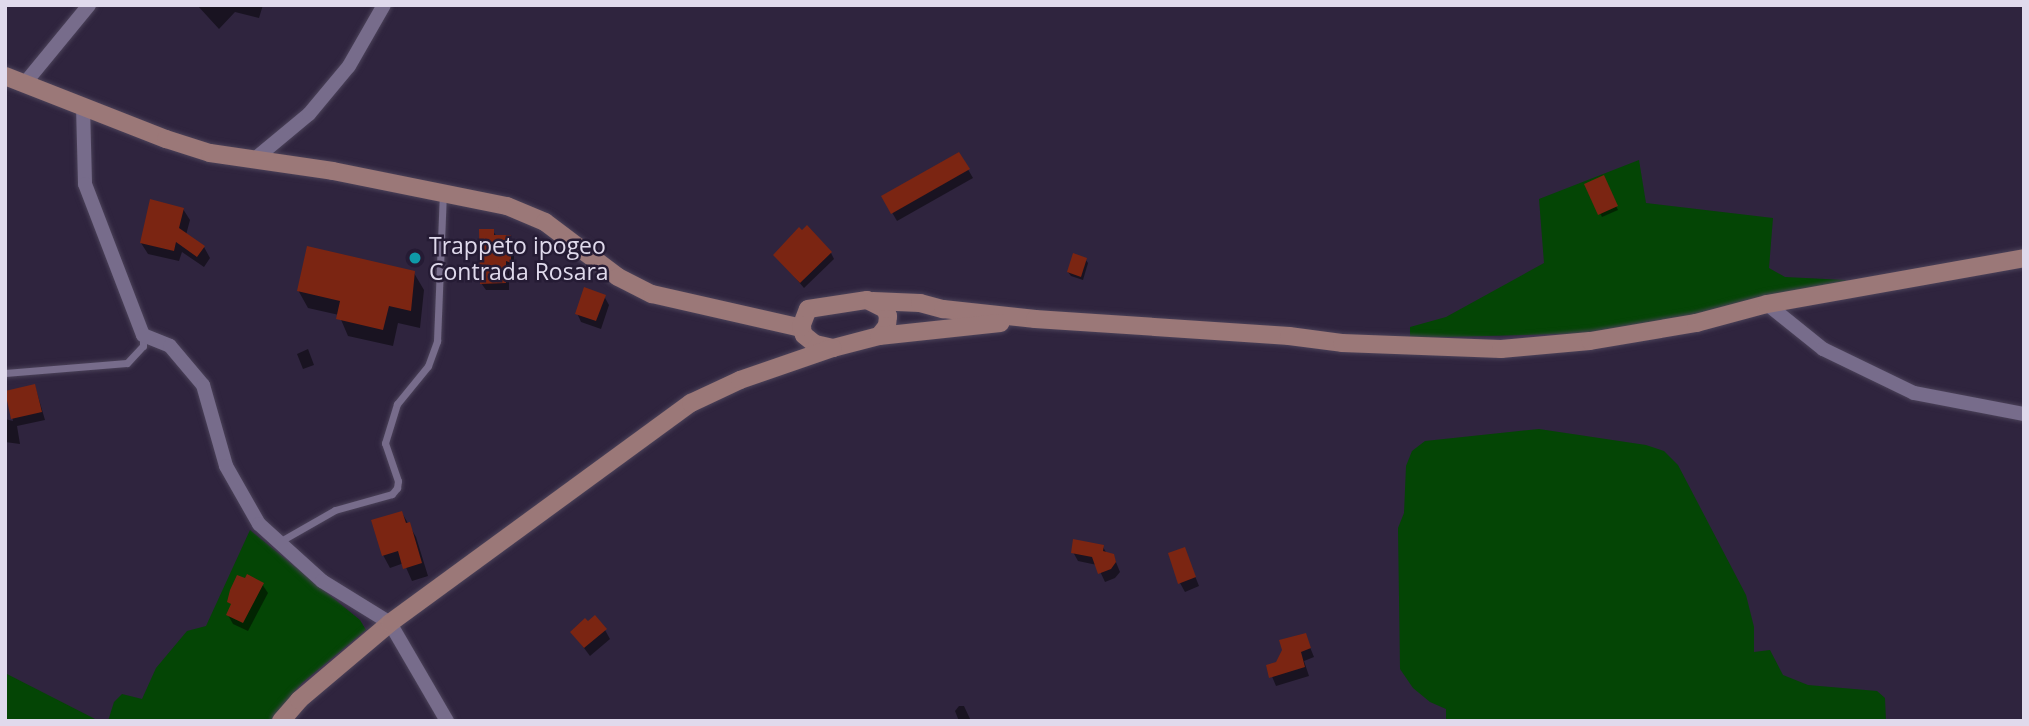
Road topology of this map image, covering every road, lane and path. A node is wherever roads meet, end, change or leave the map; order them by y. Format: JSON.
{"nodes":[{"id":1,"x":89,"y":5,"type":"edge"},
{"id":2,"x":384,"y":5,"type":"edge"},
{"id":3,"x":5,"y":76,"type":"edge"},
{"id":4,"x":24,"y":83,"type":"junction"},
{"id":5,"x":83,"y":106,"type":"junction"},
{"id":6,"x":257,"y":158,"type":"junction"},
{"id":7,"x":443,"y":194,"type":"junction"},
{"id":8,"x":2024,"y":258,"type":"edge"},
{"id":9,"x":873,"y":301,"type":"junction"},
{"id":10,"x":1768,"y":304,"type":"junction"},
{"id":11,"x":808,"y":309,"type":"junction"},
{"id":12,"x":755,"y":316,"type":"junction"},
{"id":13,"x":1035,"y":319,"type":"junction"},
{"id":14,"x":803,"y":332,"type":"junction"},
{"id":15,"x":143,"y":335,"type":"junction"},
{"id":16,"x":879,"y":336,"type":"junction"},
{"id":17,"x":833,"y":348,"type":"junction"},
{"id":18,"x":5,"y":373,"type":"edge"},
{"id":19,"x":760,"y":373,"type":"junction"},
{"id":20,"x":2024,"y":414,"type":"edge"},
{"id":21,"x":279,"y":542,"type":"junction"},
{"id":22,"x":390,"y":623,"type":"junction"},
{"id":23,"x":281,"y":721,"type":"edge"},
{"id":24,"x":447,"y":721,"type":"edge"}],
"edges":[{"from":1,"to":4,"type":"street"},
{"from":2,"to":6,"type":"street"},
{"from":3,"to":4,"type":"street"},
{"from":4,"to":5,"type":"street"},
{"from":5,"to":6,"type":"street"},
{"from":5,"to":15,"type":"street"},
{"from":6,"to":7,"type":"street"},
{"from":7,"to":12,"type":"street"},
{"from":7,"to":21,"type":"lane"},
{"from":8,"to":10,"type":"street"},
{"from":9,"to":11,"type":"street"},
{"from":9,"to":13,"type":"street"},
{"from":9,"to":16,"type":"street"},
{"from":10,"to":13,"type":"street"},
{"from":10,"to":20,"type":"street"},
{"from":11,"to":12,"type":"street"},
{"from":11,"to":14,"type":"street"},
{"from":12,"to":14,"type":"street"},
{"from":13,"to":16,"type":"street"},
{"from":14,"to":17,"type":"street"},
{"from":14,"to":19,"type":"street"},
{"from":15,"to":18,"type":"lane"},
{"from":15,"to":21,"type":"street"},
{"from":16,"to":17,"type":"street"},
{"from":17,"to":19,"type":"street"},
{"from":19,"to":22,"type":"street"},
{"from":21,"to":22,"type":"street"},
{"from":22,"to":23,"type":"street"},
{"from":22,"to":24,"type":"street"}]}
